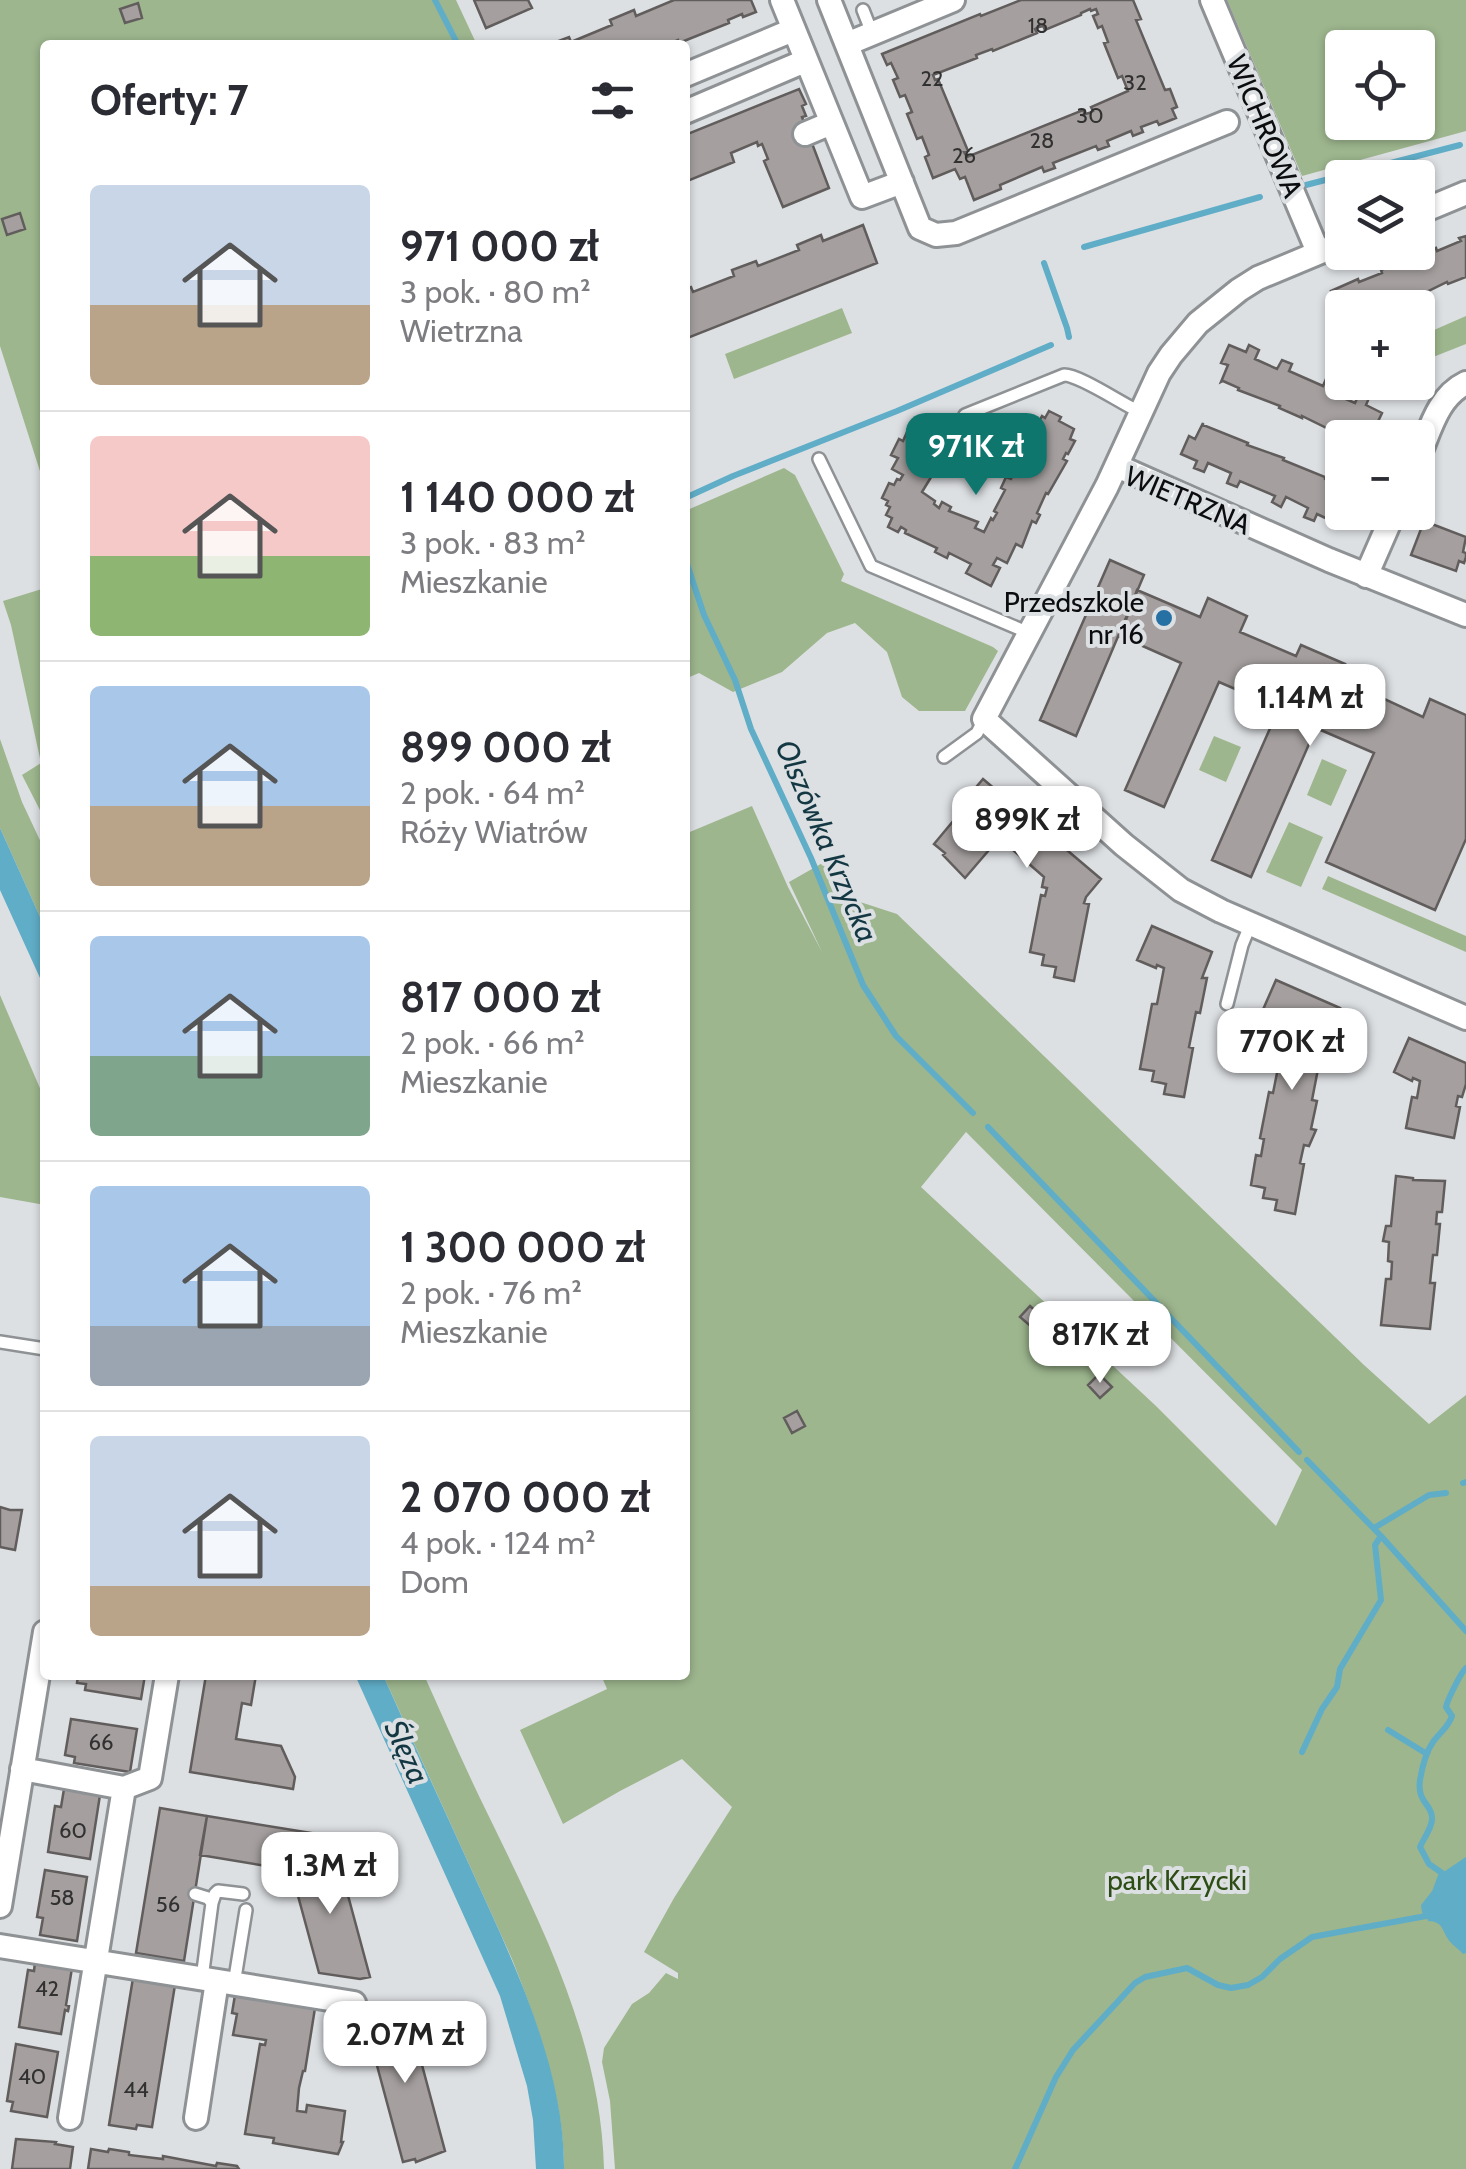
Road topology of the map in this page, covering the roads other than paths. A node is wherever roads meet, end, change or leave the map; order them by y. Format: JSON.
{"nodes":[{"id":1,"x":826,"y":0,"type":"edge"},
{"id":2,"x":953,"y":0,"type":"edge"},
{"id":3,"x":1212,"y":0,"type":"edge"},
{"id":4,"x":863,"y":10,"type":"dead end"},
{"id":5,"x":787,"y":14,"type":"edge"},
{"id":6,"x":872,"y":34,"type":"junction"},
{"id":7,"x":847,"y":44,"type":"junction"},
{"id":8,"x":805,"y":62,"type":"junction"},
{"id":9,"x":690,"y":73,"type":"edge"},
{"id":10,"x":690,"y":110,"type":"edge"},
{"id":11,"x":1258,"y":110,"type":"junction"},
{"id":12,"x":1227,"y":122,"type":"joint"},
{"id":13,"x":831,"y":123,"type":"junction"},
{"id":14,"x":805,"y":134,"type":"dead end"},
{"id":15,"x":902,"y":182,"type":"junction"},
{"id":16,"x":1466,"y":194,"type":"edge"},
{"id":17,"x":1435,"y":206,"type":"edge"},
{"id":18,"x":1325,"y":249,"type":"edge"},
{"id":19,"x":1318,"y":252,"type":"junction"},
{"id":20,"x":1466,"y":383,"type":"edge"},
{"id":21,"x":1142,"y":413,"type":"junction"},
{"id":22,"x":965,"y":415,"type":"dead end"},
{"id":23,"x":1434,"y":420,"type":"edge"},
{"id":24,"x":819,"y":459,"type":"dead end"},
{"id":25,"x":1117,"y":466,"type":"junction"},
{"id":26,"x":1386,"y":530,"type":"edge"},
{"id":27,"x":1366,"y":576,"type":"junction"},
{"id":28,"x":1466,"y":615,"type":"edge"},
{"id":29,"x":1030,"y":633,"type":"junction"},
{"id":30,"x":984,"y":719,"type":"junction"},
{"id":31,"x":944,"y":757,"type":"dead end"},
{"id":32,"x":1250,"y":923,"type":"junction"},
{"id":33,"x":1227,"y":1004,"type":"dead end"},
{"id":34,"x":1466,"y":1018,"type":"edge"},
{"id":35,"x":0,"y":1342,"type":"edge"},
{"id":36,"x":40,"y":1349,"type":"edge"},
{"id":37,"x":40,"y":1662,"type":"edge"},
{"id":38,"x":166,"y":1680,"type":"edge"},
{"id":39,"x":22,"y":1769,"type":"junction"},
{"id":40,"x":124,"y":1788,"type":"junction"},
{"id":41,"x":6,"y":1837,"type":"edge"},
{"id":42,"x":195,"y":1894,"type":"dead end"},
{"id":43,"x":242,"y":1894,"type":"dead end"},
{"id":44,"x":212,"y":1903,"type":"junction"},
{"id":45,"x":0,"y":1906,"type":"edge"},
{"id":46,"x":246,"y":1910,"type":"dead end"},
{"id":47,"x":0,"y":1946,"type":"edge"},
{"id":48,"x":97,"y":1961,"type":"junction"},
{"id":49,"x":218,"y":1981,"type":"junction"},
{"id":50,"x":354,"y":2003,"type":"dead end"},
{"id":51,"x":70,"y":2118,"type":"dead end"},
{"id":52,"x":196,"y":2118,"type":"dead end"}],
"edges":[{"from":1,"to":5,"type":"street"},
{"from":1,"to":7,"type":"street"},
{"from":2,"to":6,"type":"street"},
{"from":3,"to":11,"type":"street","name":"WICHROWA"},
{"from":4,"to":6,"type":"lane"},
{"from":5,"to":8,"type":"street"},
{"from":5,"to":9,"type":"street"},
{"from":6,"to":7,"type":"street"},
{"from":7,"to":15,"type":"street"},
{"from":8,"to":10,"type":"street"},
{"from":8,"to":13,"type":"street"},
{"from":11,"to":12,"type":"lane"},
{"from":11,"to":19,"type":"street","name":"WICHROWA"},
{"from":12,"to":15,"type":"street"},
{"from":13,"to":14,"type":"street"},
{"from":13,"to":15,"type":"street"},
{"from":16,"to":17,"type":"street"},
{"from":18,"to":19,"type":"street"},
{"from":19,"to":21,"type":"street"},
{"from":20,"to":23,"type":"street"},
{"from":21,"to":22,"type":"lane"},
{"from":21,"to":25,"type":"street"},
{"from":24,"to":29,"type":"lane"},
{"from":25,"to":27,"type":"street","name":"WIETRZNA"},
{"from":25,"to":29,"type":"street","name":"WIETRZNA"},
{"from":26,"to":27,"type":"street"},
{"from":27,"to":28,"type":"street","name":"WIETRZNA"},
{"from":29,"to":30,"type":"street","name":"WIETRZNA"},
{"from":30,"to":31,"type":"lane"},
{"from":30,"to":32,"type":"street"},
{"from":32,"to":33,"type":"lane"},
{"from":32,"to":34,"type":"street"},
{"from":35,"to":36,"type":"lane"},
{"from":37,"to":39,"type":"street"},
{"from":38,"to":40,"type":"street"},
{"from":39,"to":40,"type":"street"},
{"from":39,"to":41,"type":"street"},
{"from":40,"to":48,"type":"street"},
{"from":41,"to":45,"type":"street"},
{"from":42,"to":44,"type":"lane"},
{"from":43,"to":44,"type":"lane"},
{"from":44,"to":49,"type":"lane"},
{"from":46,"to":49,"type":"lane"},
{"from":47,"to":48,"type":"street"},
{"from":48,"to":49,"type":"street"},
{"from":48,"to":51,"type":"street"},
{"from":49,"to":50,"type":"street"},
{"from":49,"to":52,"type":"street"}]}
